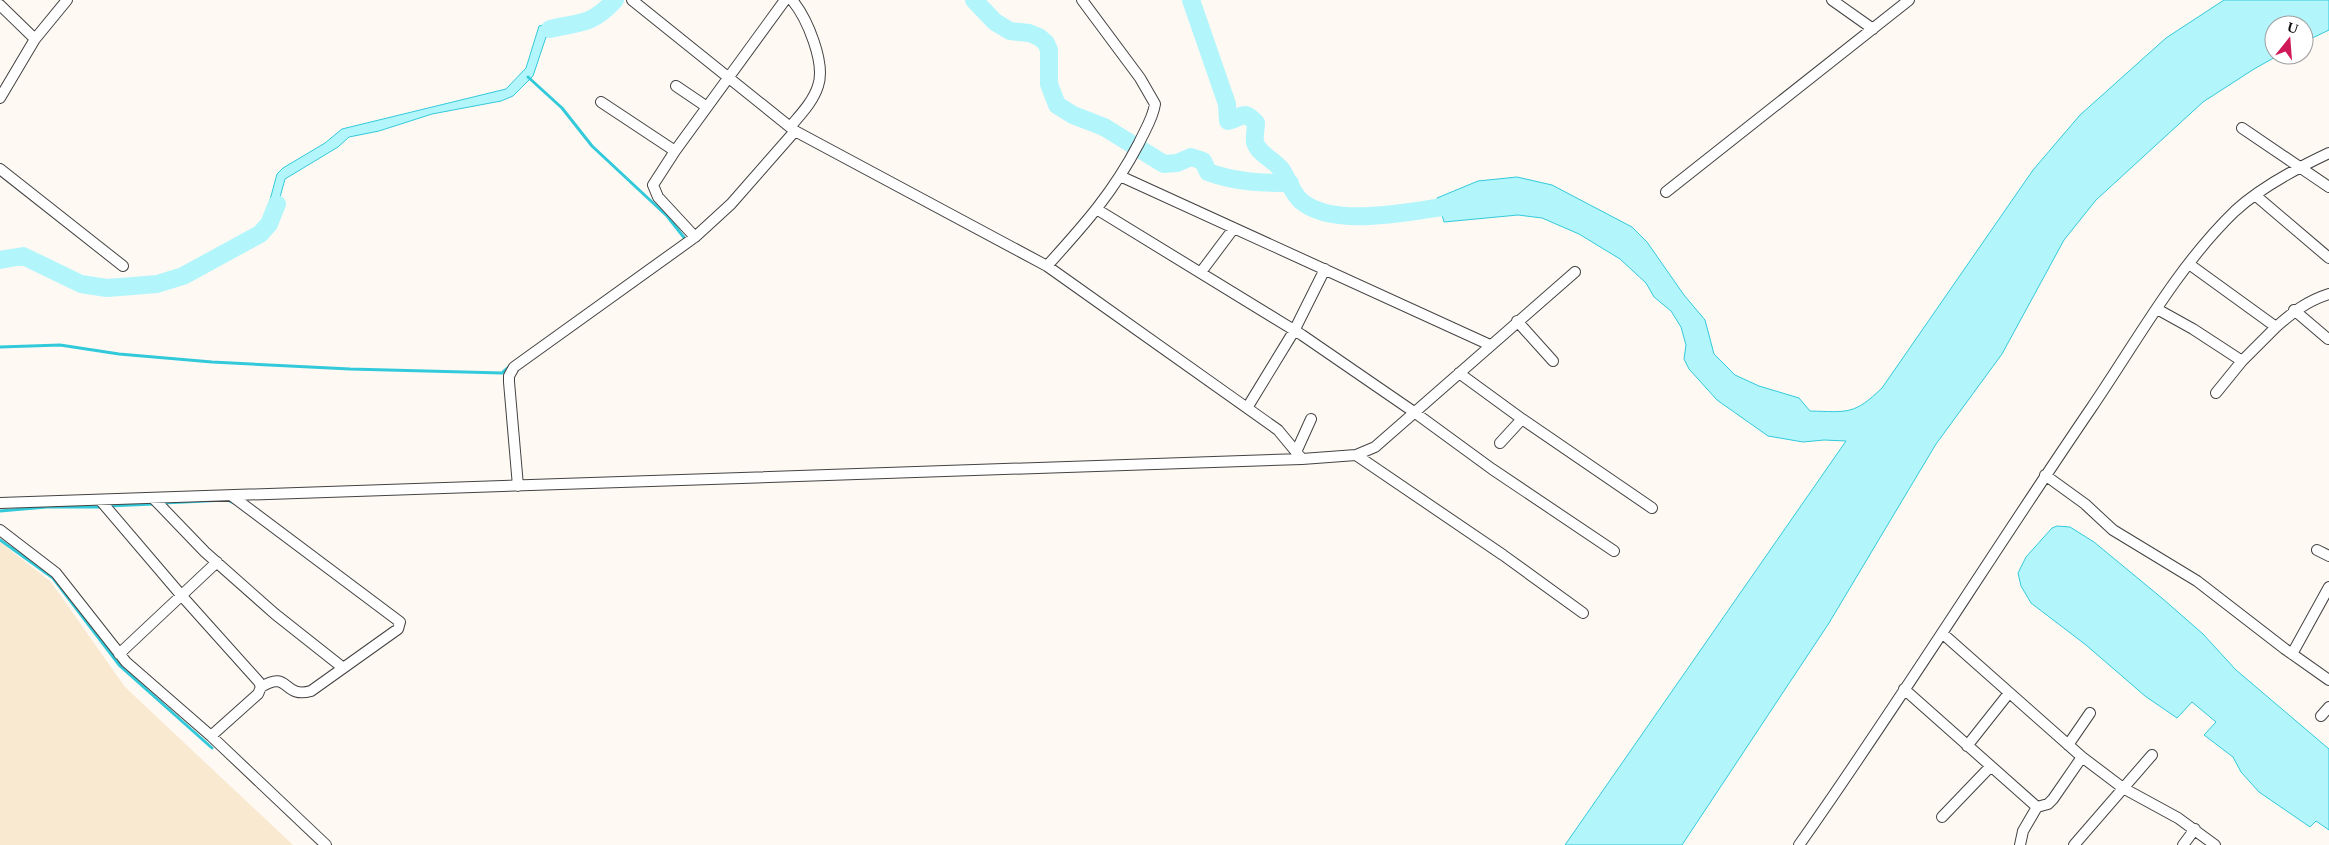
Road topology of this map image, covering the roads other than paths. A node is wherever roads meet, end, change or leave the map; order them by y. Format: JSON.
{"nodes":[{"id":1,"x":66,"y":0,"type":"edge"},
{"id":2,"x":632,"y":0,"type":"edge"},
{"id":3,"x":785,"y":0,"type":"edge"},
{"id":4,"x":792,"y":0,"type":"edge"},
{"id":5,"x":1082,"y":0,"type":"edge"},
{"id":6,"x":1832,"y":0,"type":"edge"},
{"id":7,"x":1909,"y":0,"type":"edge"},
{"id":8,"x":0,"y":5,"type":"edge"},
{"id":9,"x":1873,"y":29,"type":"junction"},
{"id":10,"x":36,"y":39,"type":"junction"},
{"id":11,"x":728,"y":78,"type":"junction"},
{"id":12,"x":676,"y":86,"type":"dead end"},
{"id":13,"x":0,"y":98,"type":"edge"},
{"id":14,"x":601,"y":102,"type":"dead end"},
{"id":15,"x":707,"y":107,"type":"junction"},
{"id":16,"x":2242,"y":128,"type":"dead end"},
{"id":17,"x":793,"y":129,"type":"junction"},
{"id":18,"x":675,"y":151,"type":"junction"},
{"id":19,"x":2329,"y":154,"type":"edge"},
{"id":20,"x":2301,"y":167,"type":"junction"},
{"id":21,"x":0,"y":169,"type":"edge"},
{"id":22,"x":1120,"y":176,"type":"junction"},
{"id":23,"x":2329,"y":187,"type":"edge"},
{"id":24,"x":1666,"y":192,"type":"dead end"},
{"id":25,"x":2255,"y":195,"type":"junction"},
{"id":26,"x":1098,"y":210,"type":"junction"},
{"id":27,"x":1234,"y":228,"type":"junction"},
{"id":28,"x":693,"y":234,"type":"junction"},
{"id":29,"x":2329,"y":258,"type":"edge"},
{"id":30,"x":2189,"y":264,"type":"junction"},
{"id":31,"x":123,"y":266,"type":"dead end"},
{"id":32,"x":1047,"y":266,"type":"junction"},
{"id":33,"x":1325,"y":269,"type":"junction"},
{"id":34,"x":1201,"y":272,"type":"junction"},
{"id":35,"x":1575,"y":272,"type":"dead end"},
{"id":36,"x":2329,"y":294,"type":"edge"},
{"id":37,"x":2157,"y":309,"type":"junction"},
{"id":38,"x":2294,"y":310,"type":"junction"},
{"id":39,"x":1517,"y":321,"type":"junction"},
{"id":40,"x":2276,"y":328,"type":"junction"},
{"id":41,"x":1294,"y":330,"type":"junction"},
{"id":42,"x":2328,"y":339,"type":"edge"},
{"id":43,"x":1490,"y":345,"type":"junction"},
{"id":44,"x":1553,"y":361,"type":"dead end"},
{"id":45,"x":2242,"y":362,"type":"junction"},
{"id":46,"x":1459,"y":373,"type":"junction"},
{"id":47,"x":2216,"y":393,"type":"dead end"},
{"id":48,"x":1247,"y":408,"type":"junction"},
{"id":49,"x":1414,"y":412,"type":"junction"},
{"id":50,"x":1311,"y":419,"type":"dead end"},
{"id":51,"x":1522,"y":419,"type":"junction"},
{"id":52,"x":1500,"y":443,"type":"dead end"},
{"id":53,"x":1299,"y":455,"type":"junction"},
{"id":54,"x":1356,"y":455,"type":"junction"},
{"id":55,"x":2045,"y":476,"type":"junction"},
{"id":56,"x":518,"y":486,"type":"junction"},
{"id":57,"x":232,"y":496,"type":"junction"},
{"id":58,"x":153,"y":498,"type":"junction"},
{"id":59,"x":100,"y":500,"type":"junction"},
{"id":60,"x":0,"y":503,"type":"edge"},
{"id":61,"x":1652,"y":508,"type":"dead end"},
{"id":62,"x":0,"y":530,"type":"edge"},
{"id":63,"x":2317,"y":550,"type":"dead end"},
{"id":64,"x":1614,"y":551,"type":"dead end"},
{"id":65,"x":2329,"y":556,"type":"edge"},
{"id":66,"x":217,"y":562,"type":"junction"},
{"id":67,"x":2329,"y":587,"type":"edge"},
{"id":68,"x":181,"y":595,"type":"junction"},
{"id":69,"x":1583,"y":614,"type":"dead end"},
{"id":70,"x":1942,"y":633,"type":"junction"},
{"id":71,"x":119,"y":654,"type":"junction"},
{"id":72,"x":2292,"y":654,"type":"junction"},
{"id":73,"x":342,"y":667,"type":"junction"},
{"id":74,"x":2329,"y":680,"type":"edge"},
{"id":75,"x":261,"y":687,"type":"junction"},
{"id":76,"x":1904,"y":689,"type":"junction"},
{"id":77,"x":2009,"y":694,"type":"junction"},
{"id":78,"x":2329,"y":706,"type":"edge"},
{"id":79,"x":2090,"y":713,"type":"dead end"},
{"id":80,"x":2321,"y":716,"type":"dead end"},
{"id":81,"x":211,"y":736,"type":"junction"},
{"id":82,"x":2068,"y":745,"type":"junction"},
{"id":83,"x":1967,"y":746,"type":"junction"},
{"id":84,"x":2152,"y":755,"type":"dead end"},
{"id":85,"x":2082,"y":757,"type":"junction"},
{"id":86,"x":1990,"y":767,"type":"junction"},
{"id":87,"x":2123,"y":788,"type":"junction"},
{"id":88,"x":2038,"y":807,"type":"junction"},
{"id":89,"x":1942,"y":817,"type":"dead end"},
{"id":90,"x":2195,"y":829,"type":"junction"},
{"id":91,"x":326,"y":845,"type":"edge"},
{"id":92,"x":1799,"y":845,"type":"edge"},
{"id":93,"x":2020,"y":845,"type":"edge"},
{"id":94,"x":2074,"y":845,"type":"edge"},
{"id":95,"x":2183,"y":845,"type":"edge"},
{"id":96,"x":2215,"y":845,"type":"edge"}],
"edges":[{"from":1,"to":10,"type":"street"},
{"from":2,"to":11,"type":"street"},
{"from":3,"to":11,"type":"street"},
{"from":4,"to":17,"type":"street"},
{"from":5,"to":22,"type":"street"},
{"from":6,"to":9,"type":"street"},
{"from":7,"to":9,"type":"street"},
{"from":8,"to":10,"type":"street"},
{"from":9,"to":24,"type":"street"},
{"from":10,"to":13,"type":"street"},
{"from":11,"to":15,"type":"street"},
{"from":11,"to":17,"type":"street"},
{"from":12,"to":15,"type":"street"},
{"from":14,"to":18,"type":"street"},
{"from":15,"to":18,"type":"street"},
{"from":16,"to":20,"type":"street"},
{"from":17,"to":28,"type":"street"},
{"from":17,"to":32,"type":"street"},
{"from":18,"to":28,"type":"street"},
{"from":19,"to":20,"type":"street"},
{"from":20,"to":23,"type":"street"},
{"from":20,"to":25,"type":"street"},
{"from":21,"to":31,"type":"street"},
{"from":22,"to":26,"type":"street"},
{"from":22,"to":27,"type":"street"},
{"from":25,"to":29,"type":"street"},
{"from":25,"to":30,"type":"street"},
{"from":26,"to":32,"type":"street"},
{"from":26,"to":34,"type":"street"},
{"from":27,"to":33,"type":"street"},
{"from":27,"to":34,"type":"street"},
{"from":28,"to":56,"type":"street"},
{"from":30,"to":37,"type":"street"},
{"from":30,"to":40,"type":"street"},
{"from":32,"to":48,"type":"street"},
{"from":33,"to":41,"type":"street"},
{"from":33,"to":43,"type":"street"},
{"from":34,"to":41,"type":"street"},
{"from":35,"to":39,"type":"street"},
{"from":36,"to":38,"type":"street"},
{"from":37,"to":45,"type":"street"},
{"from":37,"to":55,"type":"street"},
{"from":38,"to":40,"type":"street"},
{"from":38,"to":42,"type":"street"},
{"from":39,"to":43,"type":"street"},
{"from":39,"to":44,"type":"street"},
{"from":40,"to":45,"type":"street"},
{"from":41,"to":48,"type":"street"},
{"from":41,"to":49,"type":"street"},
{"from":43,"to":46,"type":"street"},
{"from":45,"to":47,"type":"street"},
{"from":46,"to":49,"type":"street"},
{"from":46,"to":51,"type":"street"},
{"from":48,"to":53,"type":"street"},
{"from":49,"to":54,"type":"street"},
{"from":49,"to":64,"type":"street"},
{"from":50,"to":53,"type":"street"},
{"from":51,"to":52,"type":"street"},
{"from":51,"to":61,"type":"street"},
{"from":53,"to":54,"type":"street"},
{"from":53,"to":56,"type":"street"},
{"from":54,"to":69,"type":"street"},
{"from":55,"to":70,"type":"street"},
{"from":55,"to":72,"type":"street"},
{"from":56,"to":57,"type":"street"},
{"from":57,"to":58,"type":"street"},
{"from":57,"to":73,"type":"street"},
{"from":58,"to":59,"type":"street"},
{"from":58,"to":66,"type":"street"},
{"from":59,"to":60,"type":"street"},
{"from":59,"to":68,"type":"street"},
{"from":62,"to":71,"type":"street"},
{"from":63,"to":65,"type":"street"},
{"from":66,"to":68,"type":"street"},
{"from":66,"to":73,"type":"street"},
{"from":67,"to":72,"type":"street"},
{"from":68,"to":71,"type":"street"},
{"from":68,"to":75,"type":"street"},
{"from":70,"to":76,"type":"street"},
{"from":70,"to":77,"type":"street"},
{"from":71,"to":81,"type":"street"},
{"from":72,"to":74,"type":"street"},
{"from":73,"to":75,"type":"street"},
{"from":75,"to":81,"type":"street"},
{"from":76,"to":83,"type":"street"},
{"from":76,"to":92,"type":"street"},
{"from":77,"to":82,"type":"street"},
{"from":77,"to":83,"type":"street"},
{"from":78,"to":80,"type":"street"},
{"from":79,"to":82,"type":"street"},
{"from":81,"to":91,"type":"street"},
{"from":82,"to":85,"type":"street"},
{"from":83,"to":86,"type":"street"},
{"from":84,"to":87,"type":"street"},
{"from":85,"to":87,"type":"street"},
{"from":85,"to":88,"type":"street"},
{"from":86,"to":88,"type":"street"},
{"from":86,"to":89,"type":"street"},
{"from":87,"to":90,"type":"street"},
{"from":87,"to":94,"type":"street"},
{"from":88,"to":93,"type":"street"},
{"from":90,"to":95,"type":"street"},
{"from":90,"to":96,"type":"street"}]}
